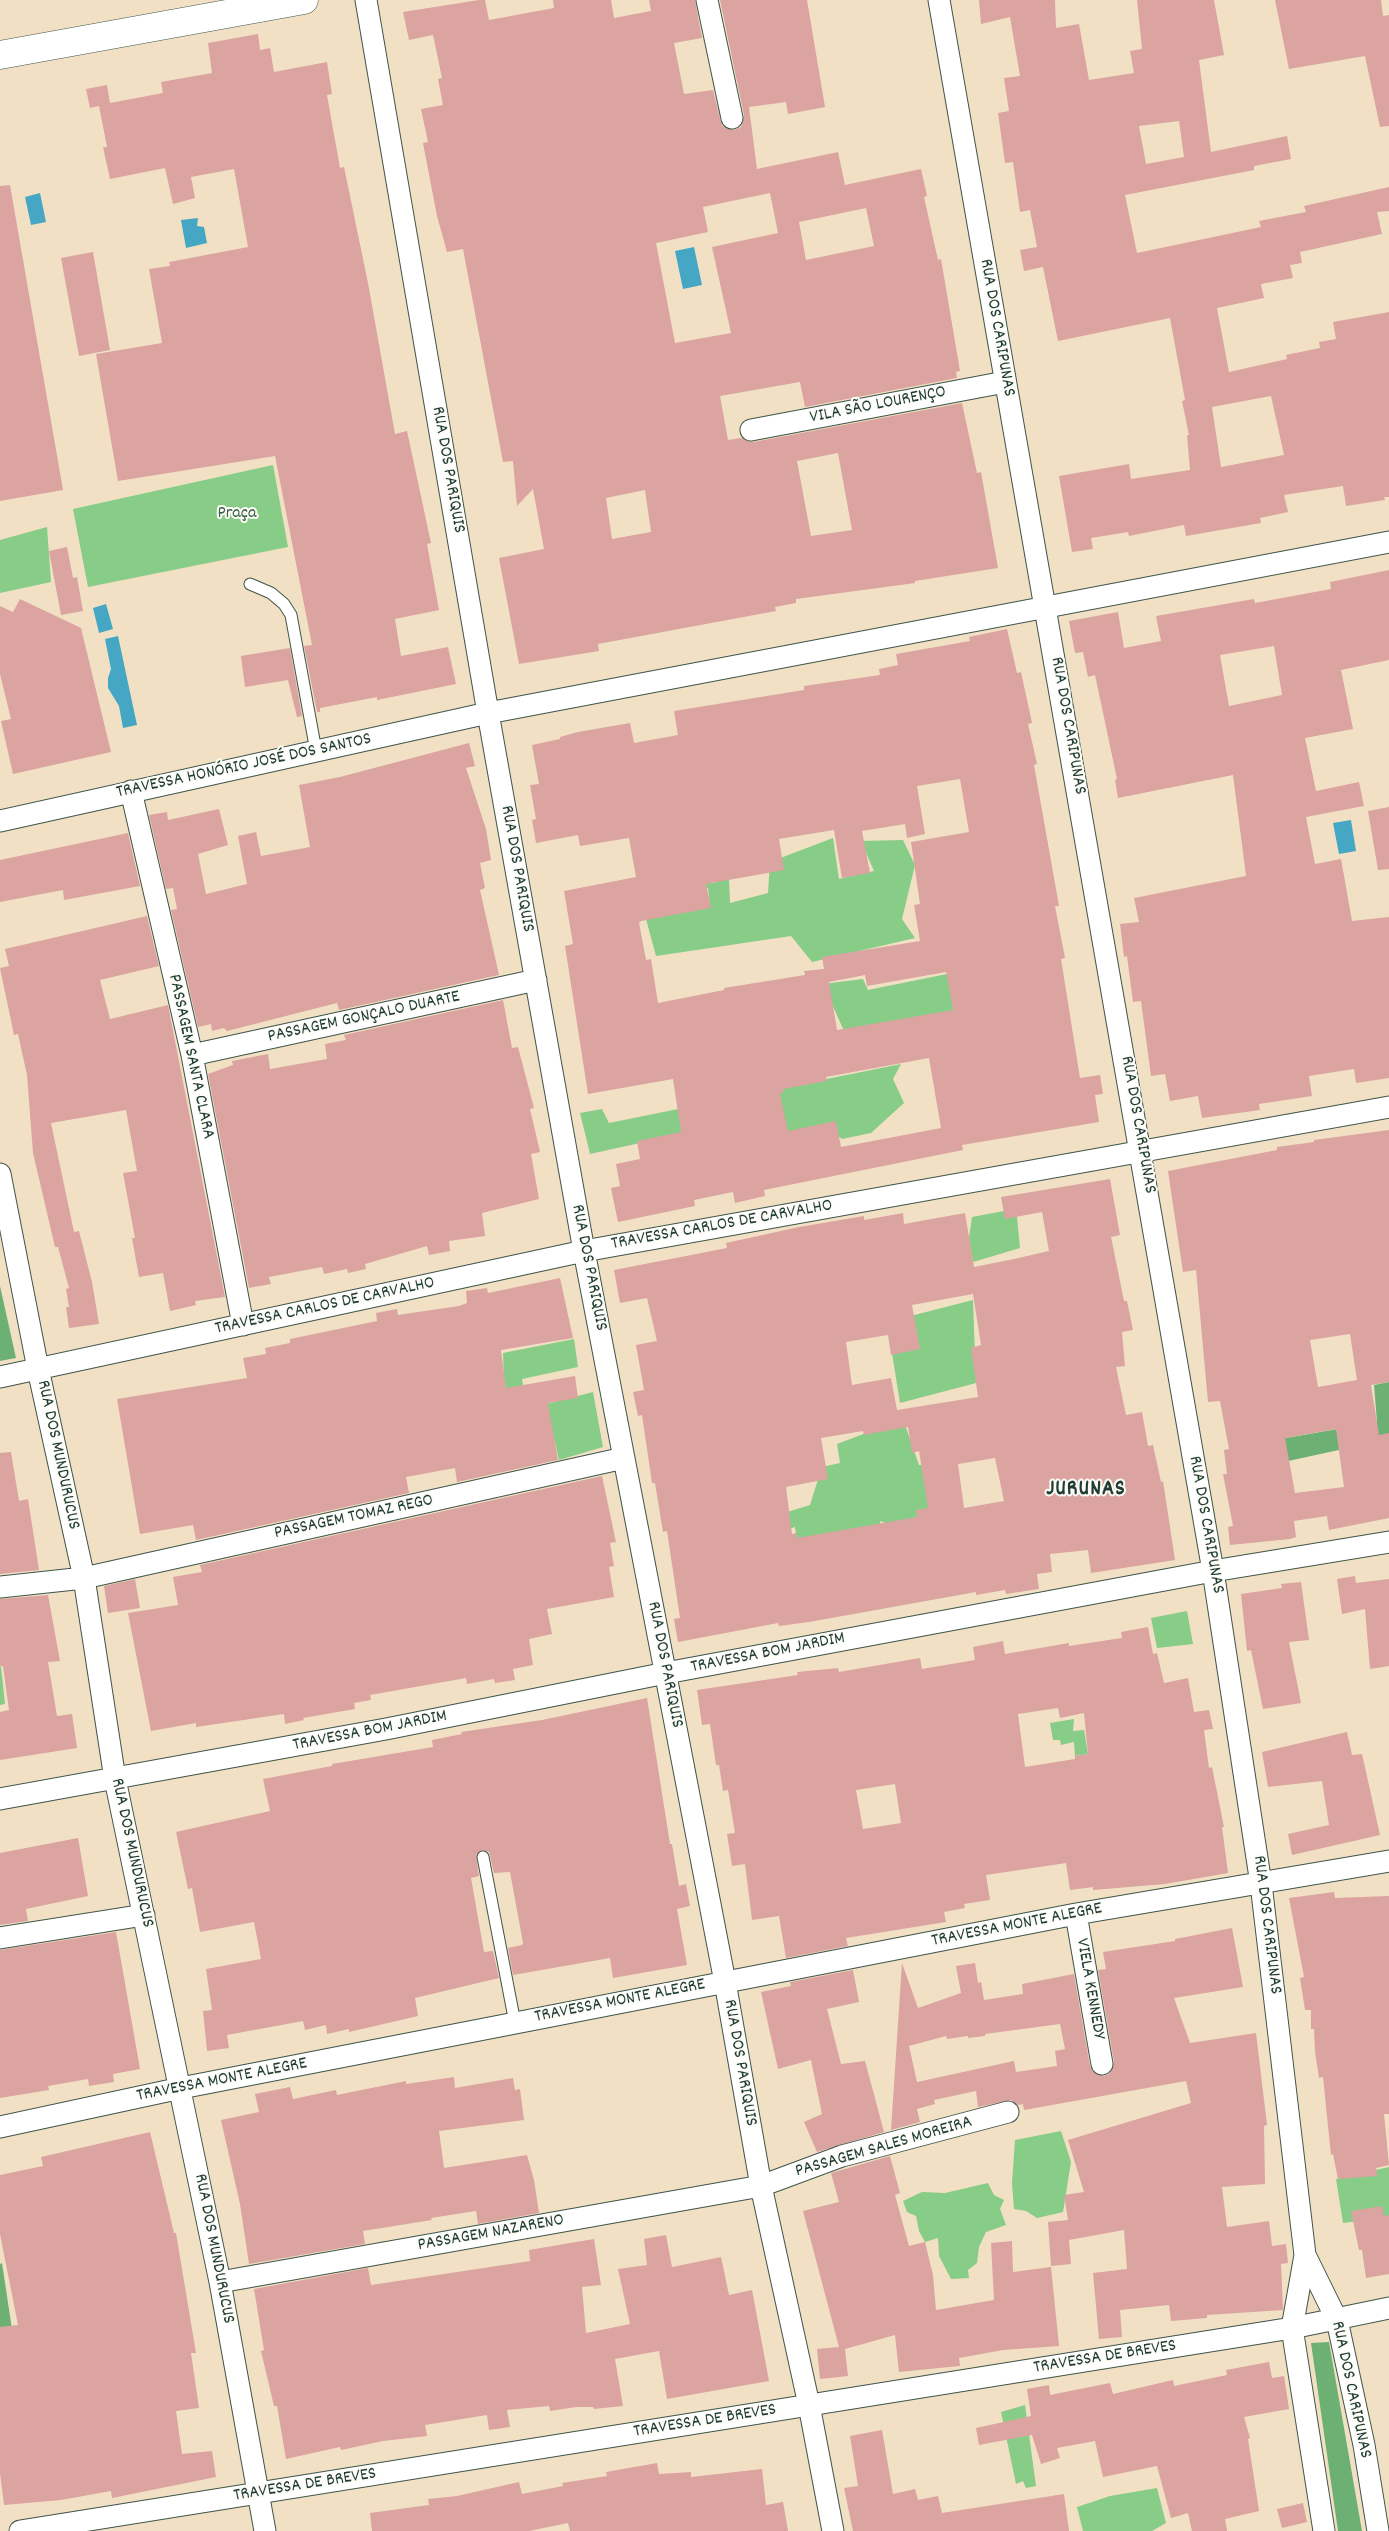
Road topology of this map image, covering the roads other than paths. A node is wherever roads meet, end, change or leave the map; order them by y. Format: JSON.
{"nodes":[{"id":1,"x":304,"y":0,"type":"edge"},
{"id":2,"x":366,"y":0,"type":"edge"},
{"id":3,"x":707,"y":0,"type":"edge"},
{"id":4,"x":939,"y":0,"type":"edge"},
{"id":5,"x":0,"y":55,"type":"edge"},
{"id":6,"x":732,"y":118,"type":"dead end"},
{"id":7,"x":1005,"y":382,"type":"junction"},
{"id":8,"x":751,"y":430,"type":"dead end"},
{"id":9,"x":1389,"y":542,"type":"edge"},
{"id":10,"x":250,"y":584,"type":"dead end"},
{"id":11,"x":1046,"y":605,"type":"junction"},
{"id":12,"x":488,"y":713,"type":"junction"},
{"id":13,"x":316,"y":751,"type":"junction"},
{"id":14,"x":131,"y":791,"type":"junction"},
{"id":15,"x":0,"y":821,"type":"edge"},
{"id":16,"x":536,"y":980,"type":"junction"},
{"id":17,"x":192,"y":1055,"type":"junction"},
{"id":18,"x":1389,"y":1107,"type":"edge"},
{"id":19,"x":1141,"y":1150,"type":"junction"},
{"id":20,"x":0,"y":1174,"type":"edge"},
{"id":21,"x":584,"y":1251,"type":"junction"},
{"id":22,"x":243,"y":1325,"type":"junction"},
{"id":23,"x":38,"y":1369,"type":"junction"},
{"id":24,"x":0,"y":1377,"type":"edge"},
{"id":25,"x":624,"y":1458,"type":"junction"},
{"id":26,"x":1389,"y":1542,"type":"edge"},
{"id":27,"x":1213,"y":1571,"type":"junction"},
{"id":28,"x":84,"y":1578,"type":"junction"},
{"id":29,"x":0,"y":1587,"type":"edge"},
{"id":30,"x":666,"y":1673,"type":"junction"},
{"id":31,"x":115,"y":1780,"type":"junction"},
{"id":32,"x":0,"y":1799,"type":"edge"},
{"id":33,"x":484,"y":1857,"type":"dead end"},
{"id":34,"x":1389,"y":1862,"type":"edge"},
{"id":35,"x":1261,"y":1884,"type":"junction"},
{"id":36,"x":1076,"y":1914,"type":"junction"},
{"id":37,"x":144,"y":1915,"type":"junction"},
{"id":38,"x":0,"y":1938,"type":"edge"},
{"id":39,"x":725,"y":1982,"type":"junction"},
{"id":40,"x":515,"y":2023,"type":"junction"},
{"id":41,"x":1102,"y":2064,"type":"dead end"},
{"id":42,"x":181,"y":2088,"type":"junction"},
{"id":43,"x":1008,"y":2112,"type":"dead end"},
{"id":44,"x":0,"y":2127,"type":"edge"},
{"id":45,"x":761,"y":2186,"type":"junction"},
{"id":46,"x":1305,"y":2255,"type":"junction"},
{"id":47,"x":220,"y":2282,"type":"junction"},
{"id":48,"x":1389,"y":2308,"type":"edge"},
{"id":49,"x":1337,"y":2320,"type":"junction"},
{"id":50,"x":1292,"y":2328,"type":"junction"},
{"id":51,"x":809,"y":2405,"type":"junction"},
{"id":52,"x":259,"y":2494,"type":"junction"},
{"id":53,"x":20,"y":2531,"type":"edge"},
{"id":54,"x":265,"y":2531,"type":"edge"},
{"id":55,"x":833,"y":2531,"type":"edge"},
{"id":56,"x":1324,"y":2531,"type":"edge"},
{"id":57,"x":1378,"y":2531,"type":"edge"}],
"edges":[{"from":1,"to":5,"type":"main road"},
{"from":2,"to":12,"type":"street","name":"RUA DOS PARIQUIS"},
{"from":3,"to":6,"type":"street"},
{"from":4,"to":7,"type":"street","name":"RUA DOS CARIPUNAS"},
{"from":7,"to":8,"type":"street","name":"VILA SÃO LOURENÇO"},
{"from":7,"to":11,"type":"street","name":"RUA DOS CARIPUNAS"},
{"from":9,"to":11,"type":"street","name":"TRAVESSA HONÓRIO JOSÉ DOS SANTOS"},
{"from":10,"to":13,"type":"lane"},
{"from":11,"to":12,"type":"street","name":"TRAVESSA HONÓRIO JOSÉ DOS SANTOS"},
{"from":11,"to":19,"type":"street","name":"RUA DOS CARIPUNAS"},
{"from":12,"to":13,"type":"street","name":"TRAVESSA HONÓRIO JOSÉ DOS SANTOS"},
{"from":12,"to":16,"type":"street","name":"RUA DOS PARIQUIS"},
{"from":13,"to":14,"type":"street","name":"TRAVESSA HONÓRIO JOSÉ DOS SANTOS"},
{"from":14,"to":15,"type":"street","name":"TRAVESSA HONÓRIO JOSÉ DOS SANTOS"},
{"from":14,"to":17,"type":"street","name":"PASSAGEM SANTA CLARA"},
{"from":16,"to":17,"type":"street","name":"PASSAGEM GONÇALO DUARTE"},
{"from":16,"to":21,"type":"street","name":"RUA DOS PARIQUIS"},
{"from":17,"to":22,"type":"street","name":"PASSAGEM SANTA CLARA"},
{"from":18,"to":19,"type":"street","name":"TRAVESSA CARLOS DE CARVALHO"},
{"from":19,"to":21,"type":"street","name":"TRAVESSA CARLOS DE CARVALHO"},
{"from":19,"to":27,"type":"street","name":"RUA DOS CARIPUNAS"},
{"from":20,"to":23,"type":"street","name":"RUA DOS MUNDURUCUS"},
{"from":21,"to":22,"type":"street","name":"TRAVESSA CARLOS DE CARVALHO"},
{"from":21,"to":25,"type":"street","name":"RUA DOS PARIQUIS"},
{"from":22,"to":23,"type":"street","name":"TRAVESSA CARLOS DE CARVALHO"},
{"from":23,"to":24,"type":"street","name":"TRAVESSA CARLOS DE CARVALHO"},
{"from":23,"to":28,"type":"street","name":"RUA DOS MUNDURUCUS"},
{"from":25,"to":28,"type":"street","name":"PASSAGEM TOMAZ REGO"},
{"from":25,"to":30,"type":"street","name":"RUA DOS PARIQUIS"},
{"from":26,"to":27,"type":"street","name":"TRAVESSA BOM JARDIM"},
{"from":27,"to":30,"type":"street","name":"TRAVESSA BOM JARDIM"},
{"from":27,"to":35,"type":"street","name":"RUA DOS CARIPUNAS"},
{"from":28,"to":29,"type":"street","name":"PASSAGEM TOMAZ REGO"},
{"from":28,"to":31,"type":"street","name":"RUA DOS MUNDURUCUS"},
{"from":30,"to":31,"type":"street","name":"TRAVESSA BOM JARDIM"},
{"from":30,"to":39,"type":"street","name":"RUA DOS PARIQUIS"},
{"from":31,"to":32,"type":"street","name":"TRAVESSA BOM JARDIM"},
{"from":31,"to":37,"type":"street","name":"RUA DOS MUNDURUCUS"},
{"from":33,"to":40,"type":"lane"},
{"from":34,"to":35,"type":"street","name":"TRAVESSA MONTE ALEGRE"},
{"from":35,"to":36,"type":"street","name":"TRAVESSA MONTE ALEGRE"},
{"from":35,"to":46,"type":"street","name":"RUA DOS CARIPUNAS"},
{"from":36,"to":39,"type":"street","name":"TRAVESSA MONTE ALEGRE"},
{"from":36,"to":41,"type":"street","name":"VIELA KENNEDY"},
{"from":37,"to":38,"type":"street"},
{"from":37,"to":42,"type":"street","name":"RUA DOS MUNDURUCUS"},
{"from":39,"to":40,"type":"street","name":"TRAVESSA MONTE ALEGRE"},
{"from":39,"to":45,"type":"street","name":"RUA DOS PARIQUIS"},
{"from":40,"to":42,"type":"street","name":"TRAVESSA MONTE ALEGRE"},
{"from":42,"to":44,"type":"street","name":"TRAVESSA MONTE ALEGRE"},
{"from":42,"to":47,"type":"street","name":"RUA DOS MUNDURUCUS"},
{"from":43,"to":45,"type":"street","name":"PASSAGEM SALES MOREIRA"},
{"from":45,"to":47,"type":"street","name":"PASSAGEM NAZARENO"},
{"from":45,"to":51,"type":"street","name":"RUA DOS PARIQUIS"},
{"from":46,"to":49,"type":"street","name":"RUA DOS CARIPUNAS"},
{"from":46,"to":50,"type":"street","name":"RUA DOS CARIPUNAS"},
{"from":47,"to":52,"type":"street","name":"RUA DOS MUNDURUCUS"},
{"from":48,"to":49,"type":"street","name":"TRAVESSA DE BREVES"},
{"from":49,"to":50,"type":"street","name":"TRAVESSA DE BREVES"},
{"from":49,"to":57,"type":"street","name":"RUA DOS CARIPUNAS"},
{"from":50,"to":51,"type":"street","name":"TRAVESSA DE BREVES"},
{"from":50,"to":56,"type":"street","name":"RUA DOS CARIPUNAS"},
{"from":51,"to":52,"type":"street","name":"TRAVESSA DE BREVES"},
{"from":51,"to":55,"type":"street","name":"RUA DOS PARIQUIS"},
{"from":52,"to":53,"type":"street","name":"TRAVESSA DE BREVES"},
{"from":52,"to":54,"type":"street","name":"RUA DOS MUNDURUCUS"}]}
